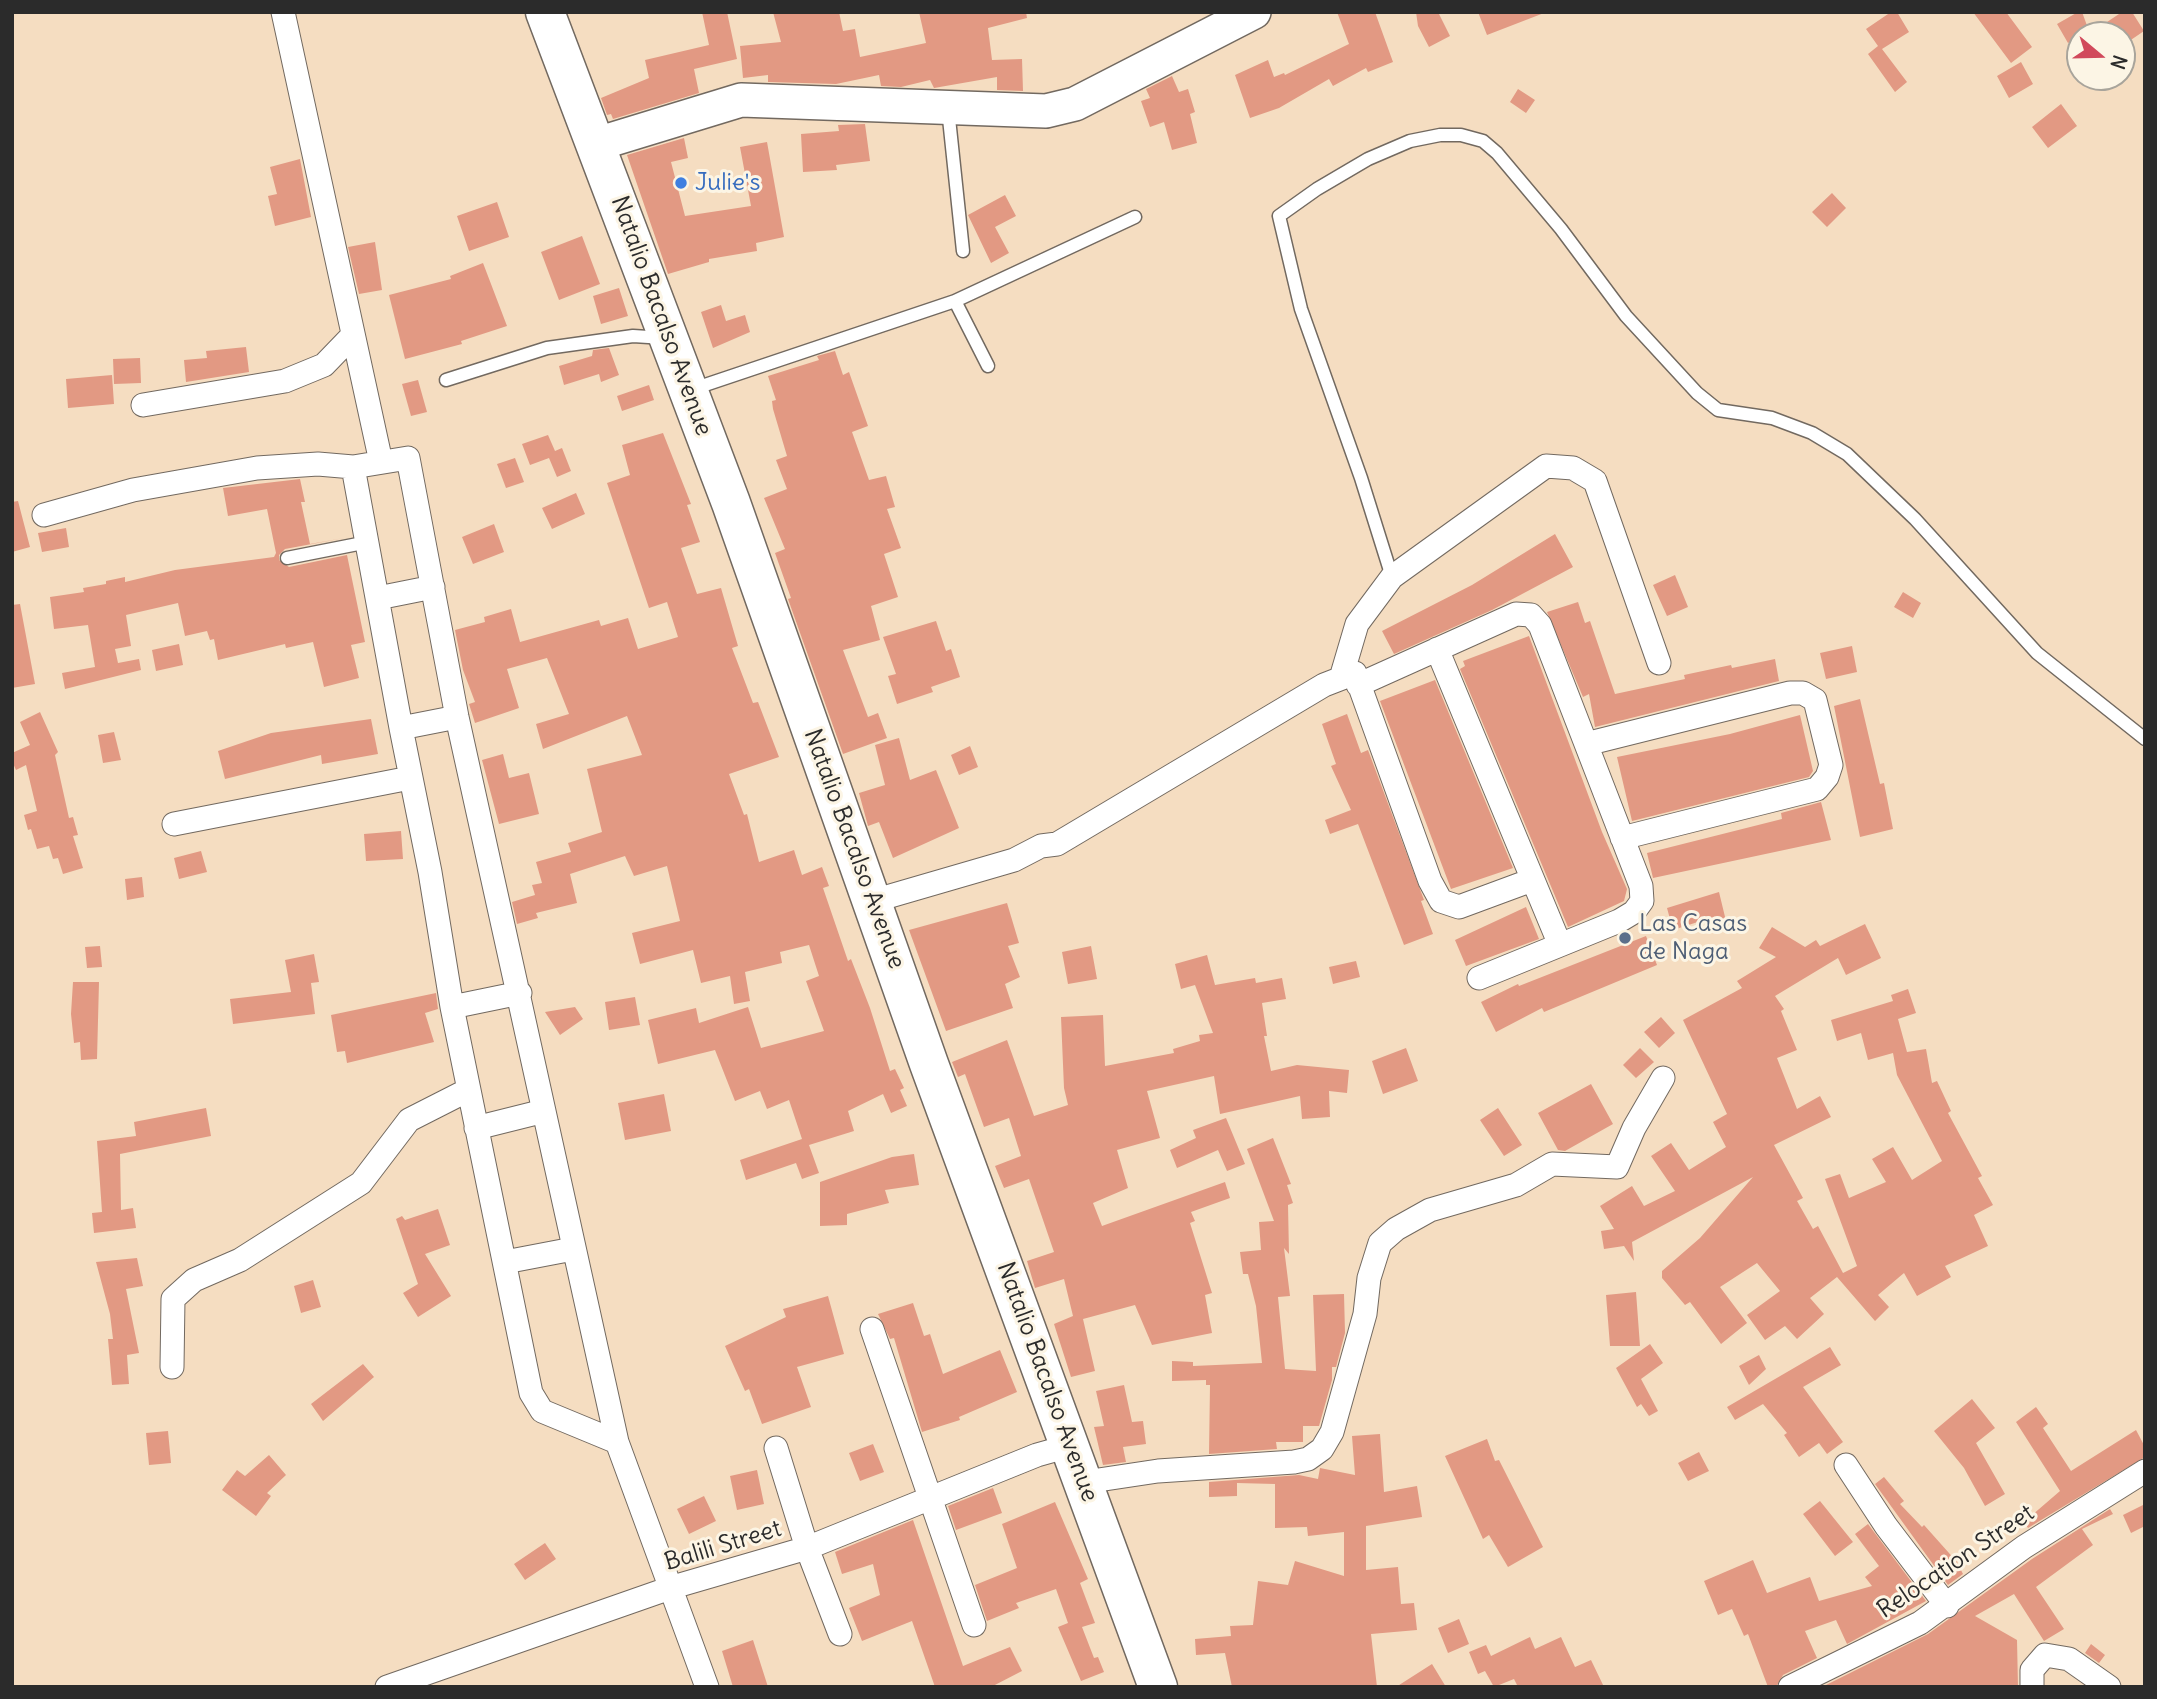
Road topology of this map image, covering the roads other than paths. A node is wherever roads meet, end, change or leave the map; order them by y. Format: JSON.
{"nodes":[{"id":1,"x":283,"y":12,"type":"edge"},
{"id":2,"x":545,"y":12,"type":"edge"},
{"id":3,"x":1254,"y":12,"type":"edge"},
{"id":4,"x":948,"y":109,"type":"junction"},
{"id":5,"x":597,"y":144,"type":"junction"},
{"id":6,"x":1135,"y":217,"type":"dead end"},
{"id":7,"x":963,"y":251,"type":"dead end"},
{"id":8,"x":955,"y":301,"type":"junction"},
{"id":9,"x":352,"y":335,"type":"junction"},
{"id":10,"x":669,"y":338,"type":"junction"},
{"id":11,"x":988,"y":366,"type":"dead end"},
{"id":12,"x":446,"y":380,"type":"dead end"},
{"id":13,"x":689,"y":391,"type":"junction"},
{"id":14,"x":143,"y":405,"type":"dead end"},
{"id":15,"x":381,"y":462,"type":"junction"},
{"id":16,"x":353,"y":467,"type":"junction"},
{"id":17,"x":44,"y":514,"type":"dead end"},
{"id":18,"x":368,"y":542,"type":"junction"},
{"id":19,"x":287,"y":558,"type":"dead end"},
{"id":20,"x":1392,"y":576,"type":"junction"},
{"id":21,"x":433,"y":587,"type":"junction"},
{"id":22,"x":378,"y":598,"type":"junction"},
{"id":23,"x":1437,"y":649,"type":"junction"},
{"id":24,"x":1659,"y":663,"type":"dead end"},
{"id":25,"x":1351,"y":678,"type":"junction"},
{"id":26,"x":457,"y":717,"type":"junction"},
{"id":27,"x":401,"y":728,"type":"junction"},
{"id":28,"x":2145,"y":740,"type":"edge"},
{"id":29,"x":1586,"y":744,"type":"junction"},
{"id":30,"x":410,"y":778,"type":"junction"},
{"id":31,"x":174,"y":824,"type":"dead end"},
{"id":32,"x":1622,"y":838,"type":"junction"},
{"id":33,"x":1532,"y":880,"type":"junction"},
{"id":34,"x":873,"y":901,"type":"junction"},
{"id":35,"x":1560,"y":945,"type":"junction"},
{"id":36,"x":1479,"y":978,"type":"dead end"},
{"id":37,"x":520,"y":993,"type":"junction"},
{"id":38,"x":452,"y":1007,"type":"junction"},
{"id":39,"x":1663,"y":1078,"type":"dead end"},
{"id":40,"x":468,"y":1090,"type":"junction"},
{"id":41,"x":544,"y":1111,"type":"junction"},
{"id":42,"x":476,"y":1128,"type":"junction"},
{"id":43,"x":573,"y":1249,"type":"junction"},
{"id":44,"x":505,"y":1262,"type":"junction"},
{"id":45,"x":872,"y":1329,"type":"dead end"},
{"id":46,"x":172,"y":1367,"type":"dead end"},
{"id":47,"x":617,"y":1443,"type":"junction"},
{"id":48,"x":1069,"y":1446,"type":"junction"},
{"id":49,"x":776,"y":1448,"type":"dead end"},
{"id":50,"x":1846,"y":1465,"type":"dead end"},
{"id":51,"x":2145,"y":1471,"type":"edge"},
{"id":52,"x":1085,"y":1482,"type":"junction"},
{"id":53,"x":929,"y":1499,"type":"junction"},
{"id":54,"x":807,"y":1548,"type":"junction"},
{"id":55,"x":673,"y":1587,"type":"junction"},
{"id":56,"x":1947,"y":1606,"type":"junction"},
{"id":57,"x":974,"y":1625,"type":"dead end"},
{"id":58,"x":840,"y":1634,"type":"dead end"},
{"id":59,"x":387,"y":1687,"type":"edge"},
{"id":60,"x":707,"y":1687,"type":"edge"},
{"id":61,"x":1158,"y":1687,"type":"edge"},
{"id":62,"x":1790,"y":1687,"type":"edge"},
{"id":63,"x":2032,"y":1687,"type":"edge"},
{"id":64,"x":2109,"y":1687,"type":"edge"}],
"edges":[{"from":1,"to":9,"type":"street"},
{"from":2,"to":5,"type":"highway","name":"Natalio Bacalso Avenue"},
{"from":3,"to":4,"type":"street"},
{"from":4,"to":5,"type":"street"},
{"from":4,"to":7,"type":"lane"},
{"from":5,"to":10,"type":"highway","name":"Natalio Bacalso Avenue"},
{"from":6,"to":8,"type":"lane"},
{"from":8,"to":11,"type":"lane"},
{"from":8,"to":13,"type":"lane"},
{"from":9,"to":14,"type":"street"},
{"from":9,"to":15,"type":"street"},
{"from":10,"to":12,"type":"lane"},
{"from":10,"to":13,"type":"highway","name":"Natalio Bacalso Avenue"},
{"from":13,"to":34,"type":"highway","name":"Natalio Bacalso Avenue"},
{"from":15,"to":16,"type":"street"},
{"from":15,"to":21,"type":"street"},
{"from":16,"to":17,"type":"street"},
{"from":16,"to":18,"type":"street"},
{"from":18,"to":19,"type":"lane"},
{"from":18,"to":22,"type":"street"},
{"from":20,"to":24,"type":"street"},
{"from":20,"to":25,"type":"street"},
{"from":20,"to":28,"type":"lane"},
{"from":21,"to":22,"type":"street"},
{"from":21,"to":26,"type":"street"},
{"from":22,"to":27,"type":"street"},
{"from":23,"to":25,"type":"street"},
{"from":23,"to":29,"type":"street"},
{"from":23,"to":33,"type":"street"},
{"from":25,"to":33,"type":"street"},
{"from":25,"to":34,"type":"street"},
{"from":26,"to":27,"type":"street"},
{"from":26,"to":37,"type":"street"},
{"from":27,"to":30,"type":"street"},
{"from":29,"to":32,"type":"street"},
{"from":29,"to":32,"type":"street"},
{"from":30,"to":31,"type":"street"},
{"from":30,"to":38,"type":"street"},
{"from":32,"to":35,"type":"street"},
{"from":33,"to":35,"type":"street"},
{"from":34,"to":48,"type":"highway","name":"Natalio Bacalso Avenue"},
{"from":35,"to":36,"type":"street"},
{"from":37,"to":38,"type":"street"},
{"from":37,"to":41,"type":"street"},
{"from":38,"to":40,"type":"street"},
{"from":39,"to":52,"type":"street"},
{"from":40,"to":42,"type":"street"},
{"from":40,"to":46,"type":"street"},
{"from":41,"to":42,"type":"street"},
{"from":41,"to":43,"type":"street"},
{"from":42,"to":44,"type":"street"},
{"from":43,"to":44,"type":"street"},
{"from":43,"to":47,"type":"street"},
{"from":44,"to":47,"type":"street"},
{"from":45,"to":53,"type":"street"},
{"from":47,"to":55,"type":"street"},
{"from":48,"to":52,"type":"highway","name":"Natalio Bacalso Avenue"},
{"from":48,"to":53,"type":"street","name":"Balili Street"},
{"from":49,"to":54,"type":"street"},
{"from":50,"to":56,"type":"street"},
{"from":51,"to":56,"type":"street","name":"Relocation Street"},
{"from":52,"to":61,"type":"highway","name":"Natalio Bacalso Avenue"},
{"from":53,"to":54,"type":"street","name":"Balili Street"},
{"from":53,"to":57,"type":"street"},
{"from":54,"to":55,"type":"street","name":"Balili Street"},
{"from":54,"to":58,"type":"street"},
{"from":55,"to":59,"type":"street","name":"Balili Street"},
{"from":55,"to":60,"type":"street"},
{"from":56,"to":62,"type":"street","name":"Relocation Street"},
{"from":63,"to":64,"type":"street"}]}
